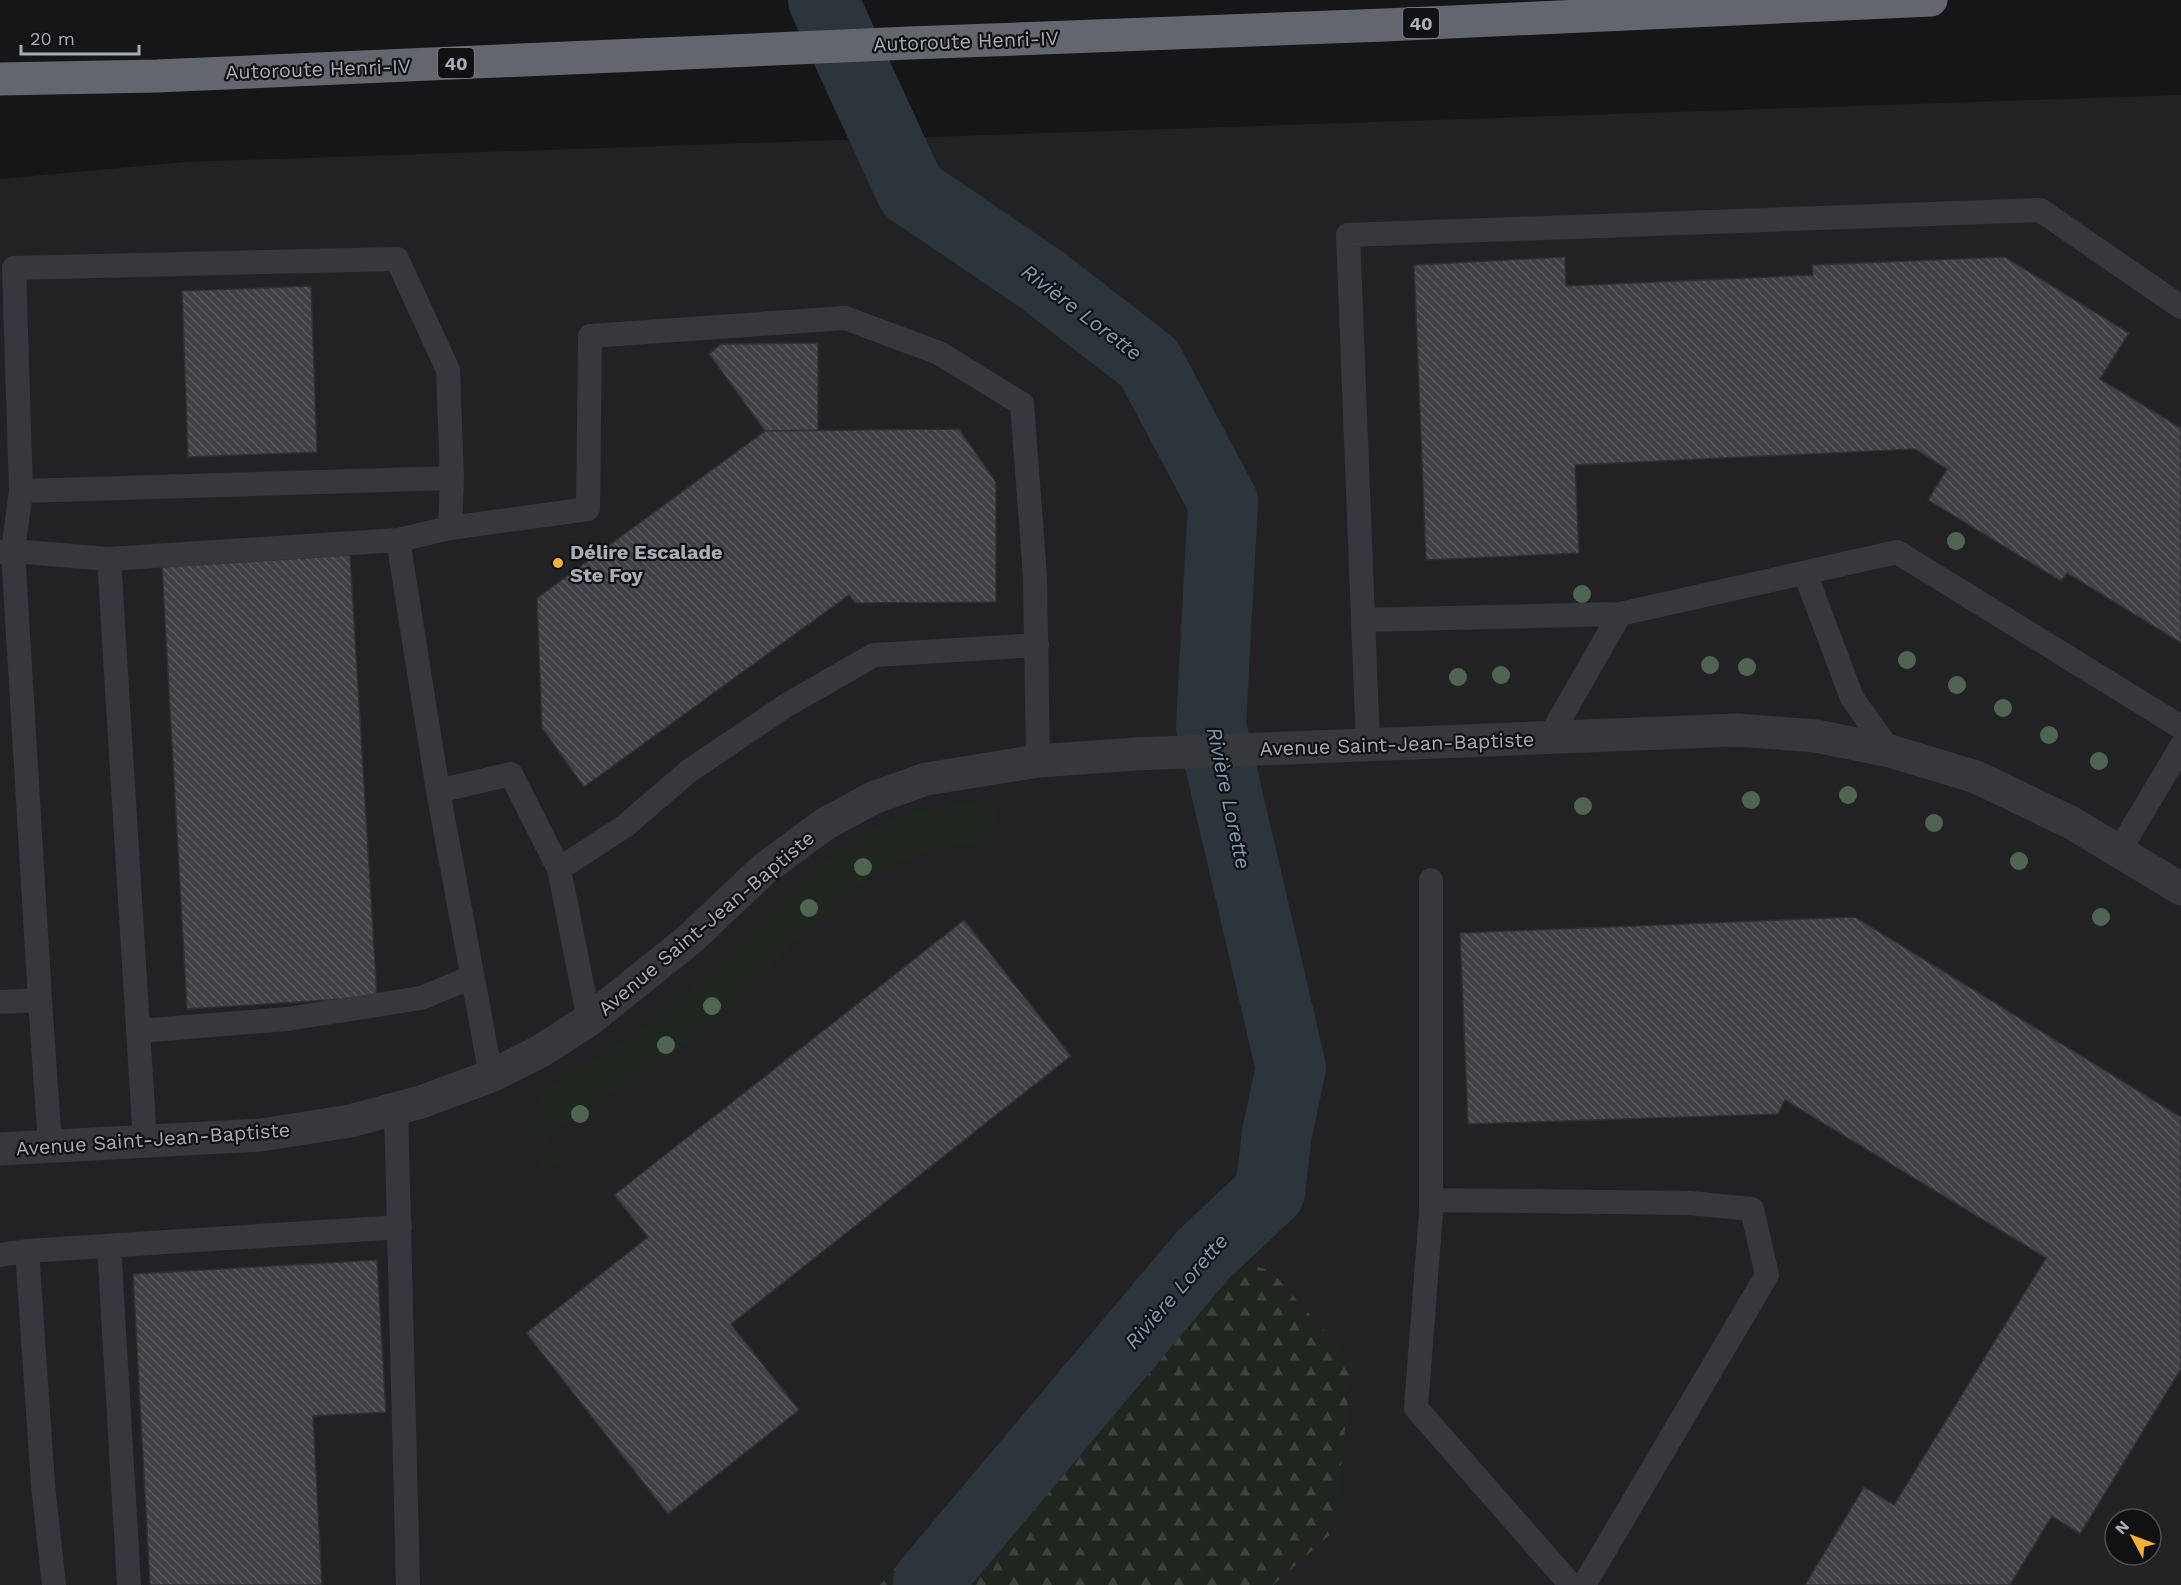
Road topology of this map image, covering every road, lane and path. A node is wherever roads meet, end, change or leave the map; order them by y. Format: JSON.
{"nodes":[{"id":1,"x":1931,"y":0,"type":"edge"},
{"id":2,"x":158,"y":76,"type":"junction"},
{"id":3,"x":0,"y":79,"type":"edge"},
{"id":4,"x":0,"y":101,"type":"edge"},
{"id":5,"x":2180,"y":306,"type":"edge"},
{"id":6,"x":452,"y":478,"type":"junction"},
{"id":7,"x":21,"y":491,"type":"junction"},
{"id":8,"x":450,"y":528,"type":"junction"},
{"id":9,"x":398,"y":540,"type":"junction"},
{"id":10,"x":6,"y":551,"type":"edge"},
{"id":11,"x":108,"y":559,"type":"junction"},
{"id":12,"x":1805,"y":573,"type":"junction"},
{"id":13,"x":1620,"y":614,"type":"junction"},
{"id":14,"x":1363,"y":620,"type":"junction"},
{"id":15,"x":1037,"y":645,"type":"junction"},
{"id":16,"x":2181,"y":727,"type":"edge"},
{"id":17,"x":1549,"y":738,"type":"junction"},
{"id":18,"x":1368,"y":746,"type":"junction"},
{"id":19,"x":2181,"y":747,"type":"edge"},
{"id":20,"x":1890,"y":751,"type":"junction"},
{"id":21,"x":1038,"y":761,"type":"junction"},
{"id":22,"x":438,"y":792,"type":"junction"},
{"id":23,"x":2119,"y":851,"type":"junction"},
{"id":24,"x":559,"y":869,"type":"junction"},
{"id":25,"x":1431,"y":880,"type":"dead end"},
{"id":26,"x":2181,"y":889,"type":"edge"},
{"id":27,"x":472,"y":977,"type":"junction"},
{"id":28,"x":40,"y":1000,"type":"junction"},
{"id":29,"x":0,"y":1002,"type":"edge"},
{"id":30,"x":589,"y":1020,"type":"junction"},
{"id":31,"x":139,"y":1031,"type":"junction"},
{"id":32,"x":491,"y":1076,"type":"junction"},
{"id":33,"x":396,"y":1109,"type":"junction"},
{"id":34,"x":145,"y":1142,"type":"junction"},
{"id":35,"x":50,"y":1146,"type":"junction"},
{"id":36,"x":0,"y":1149,"type":"edge"},
{"id":37,"x":1431,"y":1200,"type":"junction"},
{"id":38,"x":400,"y":1227,"type":"junction"},
{"id":39,"x":109,"y":1246,"type":"junction"},
{"id":40,"x":27,"y":1251,"type":"junction"},
{"id":41,"x":0,"y":1255,"type":"edge"},
{"id":42,"x":54,"y":1585,"type":"edge"},
{"id":43,"x":129,"y":1585,"type":"edge"},
{"id":44,"x":408,"y":1585,"type":"edge"},
{"id":45,"x":1571,"y":1585,"type":"edge"},
{"id":46,"x":1584,"y":1585,"type":"edge"}],
"edges":[{"from":1,"to":2,"type":"highway","name":"Autoroute Henri-IV","number":"40"},
{"from":2,"to":3,"type":"highway","name":"Autoroute Henri-IV","number":"40"},
{"from":2,"to":4,"type":"highway"},
{"from":5,"to":14,"type":"lane"},
{"from":6,"to":7,"type":"lane"},
{"from":6,"to":7,"type":"lane"},
{"from":6,"to":8,"type":"lane"},
{"from":7,"to":10,"type":"lane"},
{"from":8,"to":9,"type":"lane"},
{"from":8,"to":15,"type":"lane"},
{"from":9,"to":11,"type":"lane"},
{"from":9,"to":22,"type":"lane"},
{"from":10,"to":11,"type":"lane"},
{"from":10,"to":28,"type":"lane"},
{"from":11,"to":31,"type":"lane"},
{"from":12,"to":13,"type":"lane"},
{"from":12,"to":16,"type":"lane"},
{"from":12,"to":20,"type":"lane"},
{"from":13,"to":14,"type":"lane"},
{"from":13,"to":17,"type":"lane"},
{"from":14,"to":18,"type":"lane"},
{"from":15,"to":21,"type":"lane"},
{"from":15,"to":24,"type":"lane"},
{"from":17,"to":18,"type":"street","name":"Avenue Saint-Jean-Baptiste"},
{"from":17,"to":20,"type":"street","name":"Avenue Saint-Jean-Baptiste"},
{"from":18,"to":21,"type":"street","name":"Avenue Saint-Jean-Baptiste"},
{"from":19,"to":23,"type":"lane"},
{"from":20,"to":23,"type":"street","name":"Avenue Saint-Jean-Baptiste"},
{"from":21,"to":30,"type":"street","name":"Avenue Saint-Jean-Baptiste"},
{"from":22,"to":24,"type":"lane"},
{"from":22,"to":27,"type":"lane"},
{"from":23,"to":26,"type":"street","name":"Avenue Saint-Jean-Baptiste"},
{"from":24,"to":30,"type":"lane"},
{"from":25,"to":37,"type":"lane"},
{"from":27,"to":31,"type":"lane"},
{"from":27,"to":32,"type":"lane"},
{"from":28,"to":29,"type":"lane"},
{"from":28,"to":35,"type":"lane"},
{"from":30,"to":32,"type":"street","name":"Avenue Saint-Jean-Baptiste"},
{"from":31,"to":34,"type":"lane"},
{"from":32,"to":33,"type":"street","name":"Avenue Saint-Jean-Baptiste"},
{"from":33,"to":34,"type":"street","name":"Avenue Saint-Jean-Baptiste"},
{"from":33,"to":38,"type":"lane"},
{"from":34,"to":35,"type":"street","name":"Avenue Saint-Jean-Baptiste"},
{"from":35,"to":36,"type":"street","name":"Avenue Saint-Jean-Baptiste"},
{"from":37,"to":45,"type":"lane"},
{"from":37,"to":46,"type":"lane"},
{"from":38,"to":39,"type":"lane"},
{"from":38,"to":44,"type":"lane"},
{"from":39,"to":40,"type":"lane"},
{"from":39,"to":43,"type":"lane"},
{"from":40,"to":41,"type":"lane"},
{"from":40,"to":42,"type":"lane"}]}
